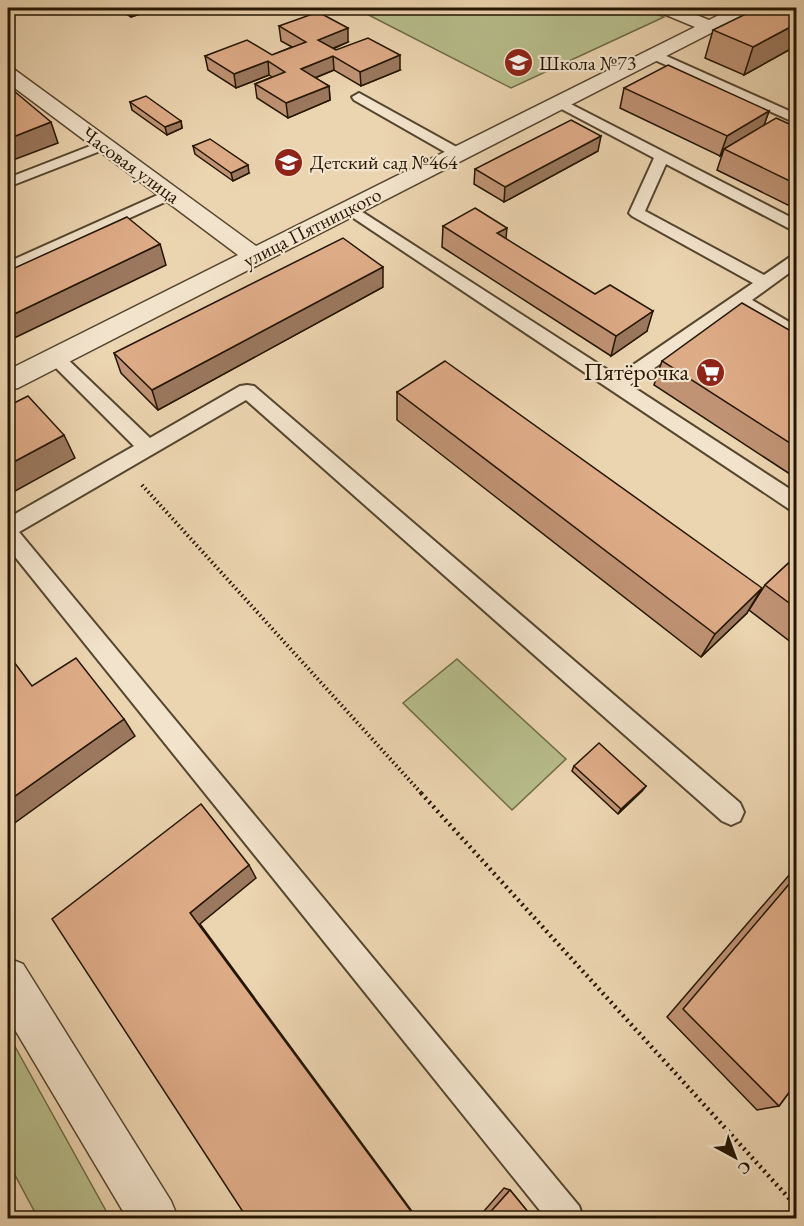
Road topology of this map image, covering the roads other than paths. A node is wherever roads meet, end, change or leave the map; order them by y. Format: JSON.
{"nodes":[{"id":1,"x":20,"y":8,"type":"edge"},
{"id":2,"x":664,"y":8,"type":"edge"},
{"id":3,"x":746,"y":8,"type":"edge"},
{"id":4,"x":8,"y":12,"type":"edge"},
{"id":5,"x":709,"y":26,"type":"junction"},
{"id":6,"x":653,"y":54,"type":"junction"},
{"id":7,"x":8,"y":74,"type":"edge"},
{"id":8,"x":359,"y":97,"type":"dead end"},
{"id":9,"x":560,"y":102,"type":"junction"},
{"id":10,"x":796,"y":119,"type":"edge"},
{"id":11,"x":103,"y":145,"type":"junction"},
{"id":12,"x":457,"y":153,"type":"junction"},
{"id":13,"x":662,"y":156,"type":"junction"},
{"id":14,"x":8,"y":183,"type":"edge"},
{"id":15,"x":171,"y":194,"type":"junction"},
{"id":16,"x":348,"y":209,"type":"junction"},
{"id":17,"x":796,"y":226,"type":"edge"},
{"id":18,"x":255,"y":256,"type":"junction"},
{"id":19,"x":796,"y":261,"type":"edge"},
{"id":20,"x":8,"y":268,"type":"edge"},
{"id":21,"x":765,"y":283,"type":"junction"},
{"id":22,"x":740,"y":300,"type":"junction"},
{"id":23,"x":796,"y":333,"type":"edge"},
{"id":24,"x":55,"y":357,"type":"junction"},
{"id":25,"x":8,"y":381,"type":"edge"},
{"id":26,"x":617,"y":385,"type":"junction"},
{"id":27,"x":148,"y":448,"type":"junction"},
{"id":28,"x":796,"y":503,"type":"edge"},
{"id":29,"x":8,"y":528,"type":"edge"},
{"id":30,"x":8,"y":533,"type":"edge"},
{"id":31,"x":731,"y":812,"type":"dead end"},
{"id":32,"x":8,"y":979,"type":"edge"},
{"id":33,"x":154,"y":1218,"type":"edge"},
{"id":34,"x":567,"y":1218,"type":"edge"}],
"edges":[{"from":1,"to":4,"type":"lane"},
{"from":2,"to":5,"type":"street"},
{"from":3,"to":5,"type":"street","name":"улица Пятницкого"},
{"from":5,"to":6,"type":"street","name":"улица Пятницкого"},
{"from":6,"to":9,"type":"street","name":"улица Пятницкого"},
{"from":6,"to":10,"type":"lane"},
{"from":7,"to":11,"type":"street","name":"Часовая улица"},
{"from":8,"to":12,"type":"lane"},
{"from":9,"to":12,"type":"street","name":"улица Пятницкого"},
{"from":9,"to":13,"type":"lane"},
{"from":11,"to":14,"type":"lane"},
{"from":11,"to":15,"type":"street","name":"Часовая улица"},
{"from":12,"to":16,"type":"street","name":"улица Пятницкого"},
{"from":13,"to":17,"type":"lane"},
{"from":13,"to":21,"type":"lane"},
{"from":15,"to":18,"type":"street","name":"Часовая улица"},
{"from":15,"to":20,"type":"lane"},
{"from":16,"to":18,"type":"street","name":"улица Пятницкого"},
{"from":16,"to":26,"type":"lane"},
{"from":18,"to":24,"type":"street","name":"улица Пятницкого"},
{"from":19,"to":21,"type":"lane"},
{"from":21,"to":22,"type":"lane"},
{"from":22,"to":23,"type":"lane"},
{"from":22,"to":26,"type":"lane"},
{"from":24,"to":25,"type":"street","name":"улица Пятницкого"},
{"from":24,"to":27,"type":"lane"},
{"from":26,"to":28,"type":"lane"},
{"from":27,"to":29,"type":"lane"},
{"from":27,"to":31,"type":"lane"},
{"from":30,"to":34,"type":"lane"},
{"from":32,"to":33,"type":"street"}]}
